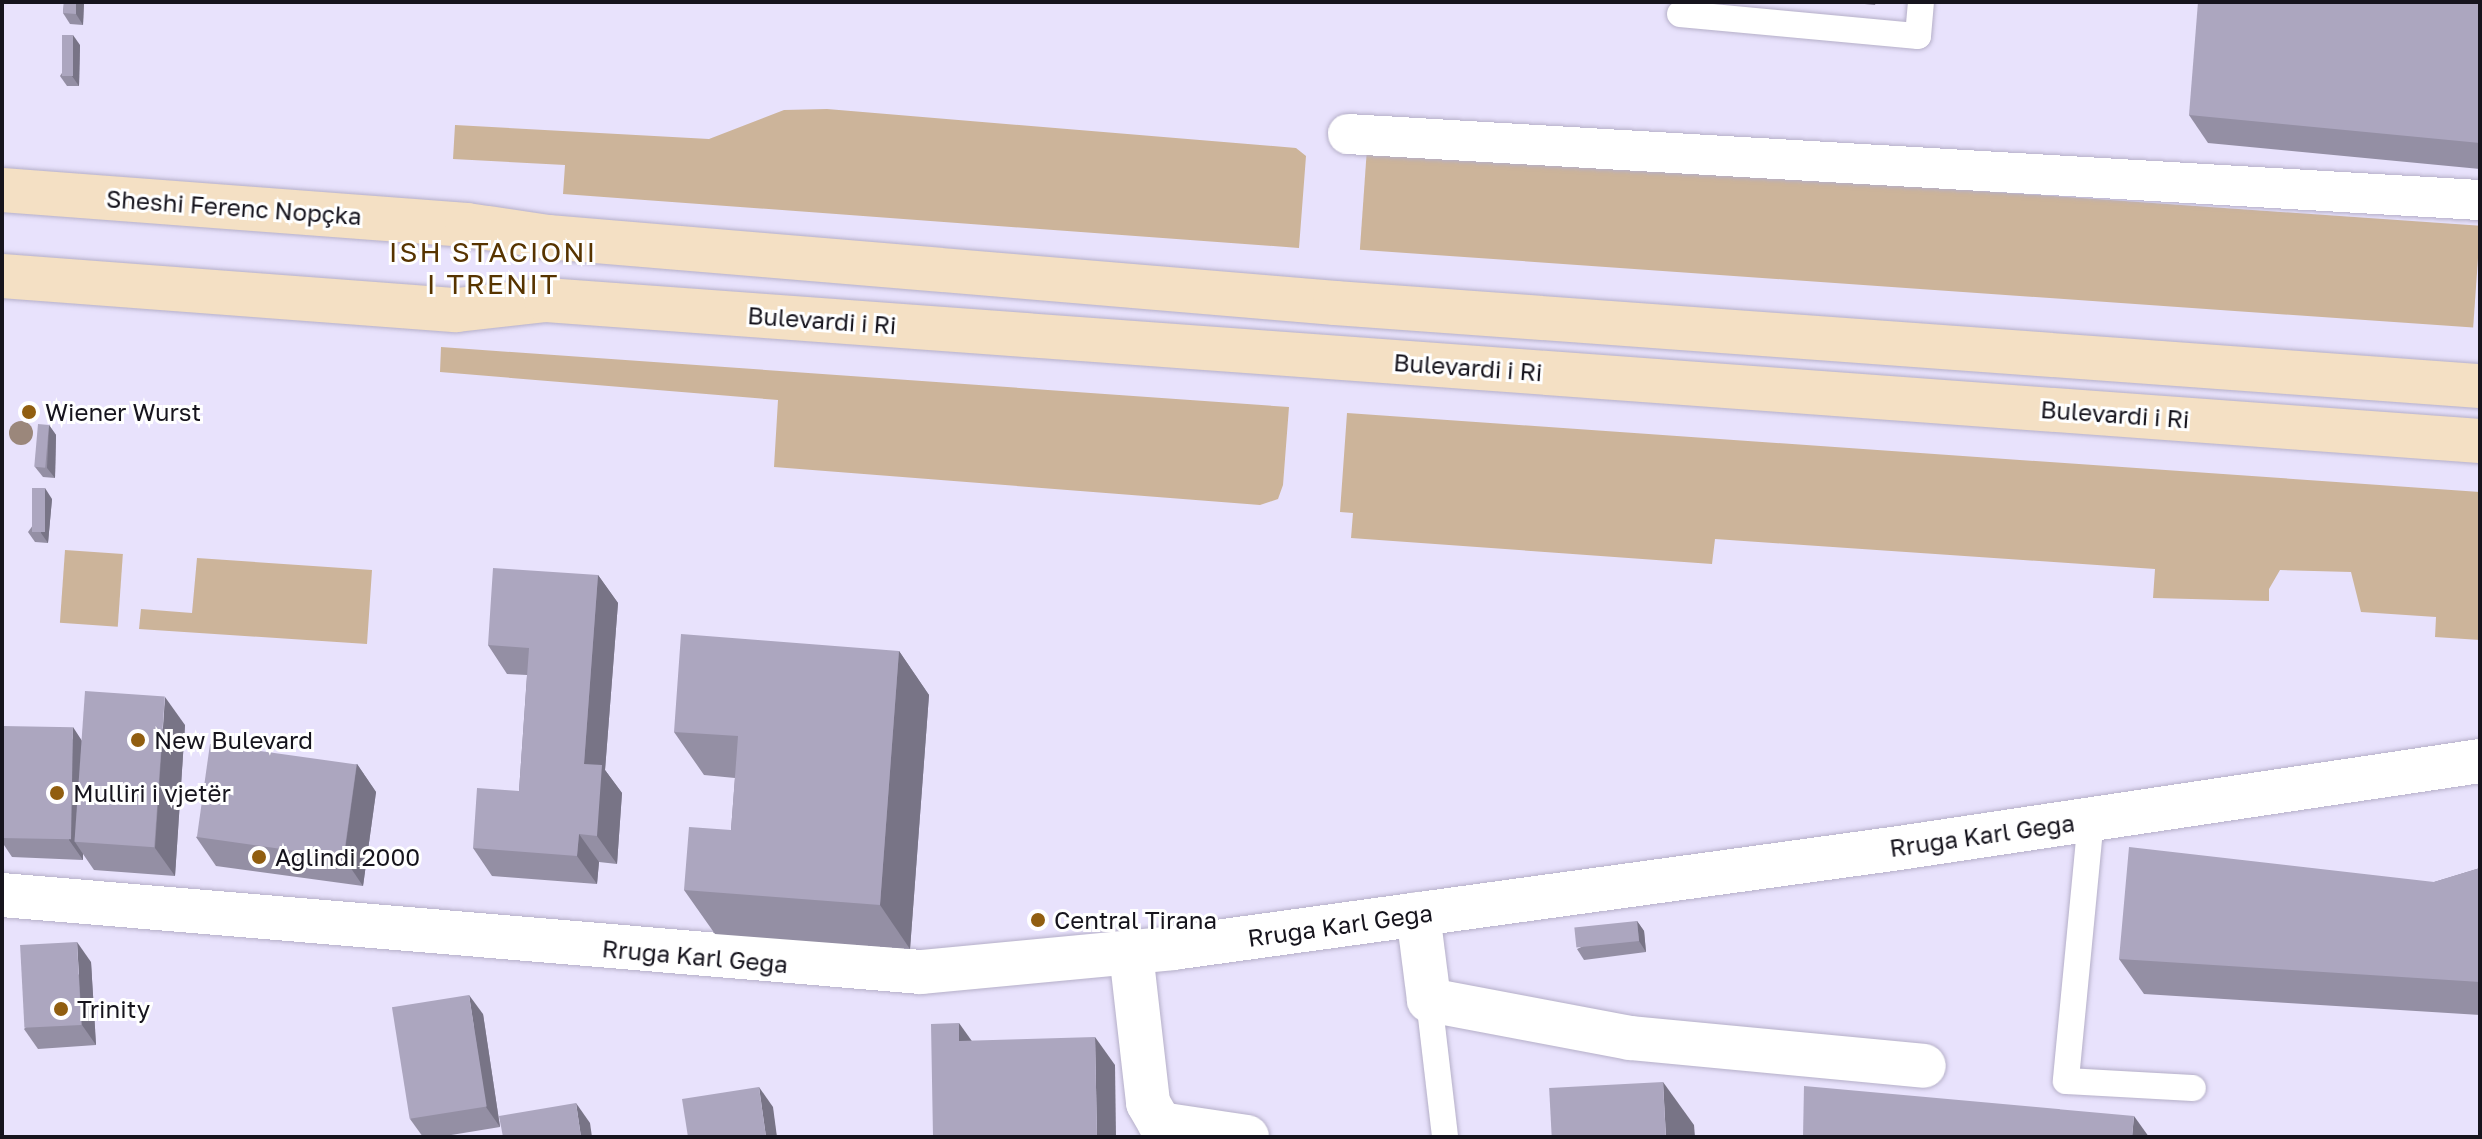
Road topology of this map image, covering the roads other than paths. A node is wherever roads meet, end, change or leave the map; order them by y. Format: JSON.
{"nodes":[{"id":1,"x":1921,"y":2,"type":"edge"},
{"id":2,"x":1680,"y":14,"type":"dead end"},
{"id":3,"x":1348,"y":134,"type":"dead end"},
{"id":4,"x":2,"y":190,"type":"edge"},
{"id":5,"x":2480,"y":200,"type":"edge"},
{"id":6,"x":2,"y":276,"type":"edge"},
{"id":7,"x":2480,"y":386,"type":"edge"},
{"id":8,"x":2480,"y":441,"type":"edge"},
{"id":9,"x":2480,"y":761,"type":"edge"},
{"id":10,"x":2091,"y":819,"type":"junction"},
{"id":11,"x":2,"y":895,"type":"edge"},
{"id":12,"x":1418,"y":914,"type":"junction"},
{"id":13,"x":1131,"y":953,"type":"junction"},
{"id":14,"x":1429,"y":1000,"type":"junction"},
{"id":15,"x":1924,"y":1066,"type":"dead end"},
{"id":16,"x":2193,"y":1088,"type":"dead end"},
{"id":17,"x":1153,"y":1130,"type":"edge"},
{"id":18,"x":1247,"y":1137,"type":"edge"},
{"id":19,"x":1445,"y":1137,"type":"edge"}],
"edges":[{"from":1,"to":2,"type":"lane"},
{"from":3,"to":5,"type":"street"},
{"from":4,"to":7,"type":"main road","name":"Sheshi Ferenc Nopçka"},
{"from":6,"to":8,"type":"main road","name":"Bulevardi i Ri"},
{"from":9,"to":10,"type":"street","name":"Rruga Karl Gega"},
{"from":10,"to":12,"type":"street","name":"Rruga Karl Gega"},
{"from":10,"to":16,"type":"lane"},
{"from":11,"to":13,"type":"street","name":"Rruga Karl Gega"},
{"from":12,"to":13,"type":"street","name":"Rruga Karl Gega"},
{"from":12,"to":14,"type":"street"},
{"from":13,"to":17,"type":"street"},
{"from":14,"to":15,"type":"street"},
{"from":14,"to":19,"type":"lane"},
{"from":17,"to":18,"type":"street"}]}
